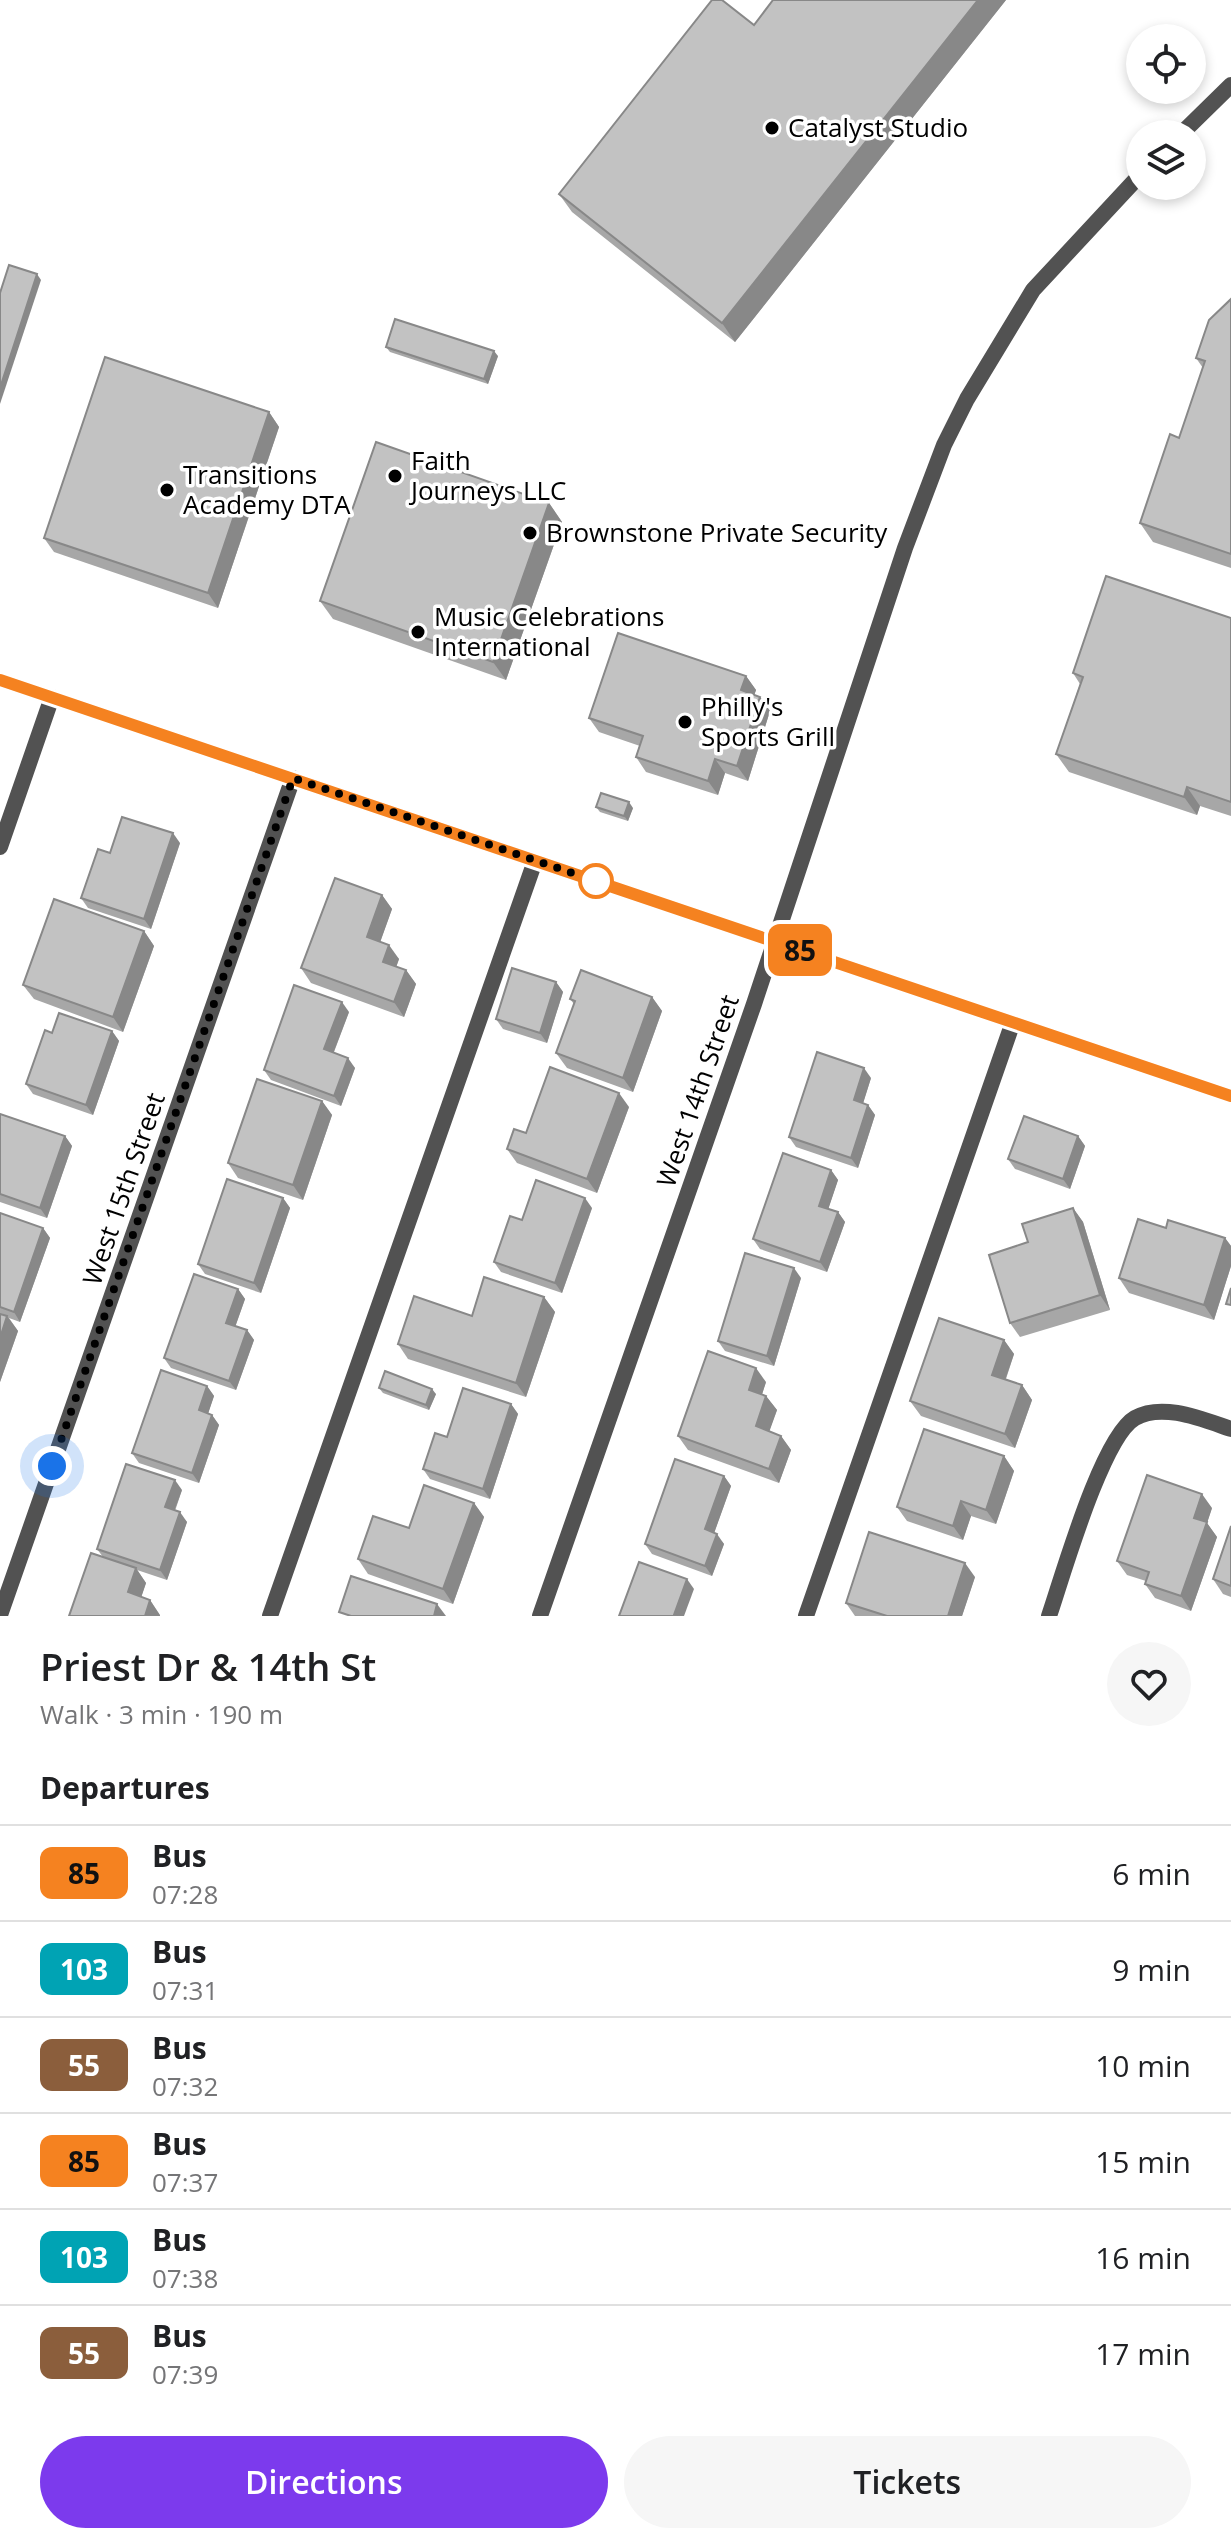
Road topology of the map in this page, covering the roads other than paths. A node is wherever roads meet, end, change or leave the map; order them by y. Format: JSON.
{"nodes":[{"id":1,"x":1231,"y":85,"type":"edge"},
{"id":2,"x":1195,"y":120,"type":"edge"},
{"id":3,"x":1126,"y":190,"type":"edge"},
{"id":4,"x":0,"y":680,"type":"edge"},
{"id":5,"x":52,"y":697,"type":"junction"},
{"id":6,"x":293,"y":778,"type":"junction"},
{"id":7,"x":0,"y":847,"type":"edge"},
{"id":8,"x":535,"y":861,"type":"junction"},
{"id":9,"x":774,"y":941,"type":"junction"},
{"id":10,"x":1013,"y":1022,"type":"junction"},
{"id":11,"x":1231,"y":1096,"type":"edge"},
{"id":12,"x":1231,"y":1429,"type":"edge"},
{"id":13,"x":0,"y":1615,"type":"edge"},
{"id":14,"x":270,"y":1616,"type":"edge"},
{"id":15,"x":540,"y":1616,"type":"edge"},
{"id":16,"x":806,"y":1616,"type":"edge"},
{"id":17,"x":1049,"y":1616,"type":"edge"}],
"edges":[{"from":1,"to":2,"type":"street"},
{"from":3,"to":9,"type":"street","name":"West 14th Street"},
{"from":4,"to":5,"type":"main road"},
{"from":5,"to":6,"type":"main road"},
{"from":5,"to":7,"type":"street"},
{"from":6,"to":8,"type":"main road"},
{"from":6,"to":13,"type":"street","name":"West 15th Street"},
{"from":8,"to":9,"type":"main road"},
{"from":8,"to":14,"type":"street"},
{"from":9,"to":10,"type":"main road"},
{"from":9,"to":15,"type":"street","name":"West 14th Street"},
{"from":10,"to":11,"type":"main road"},
{"from":10,"to":16,"type":"street"},
{"from":12,"to":17,"type":"street"}]}
